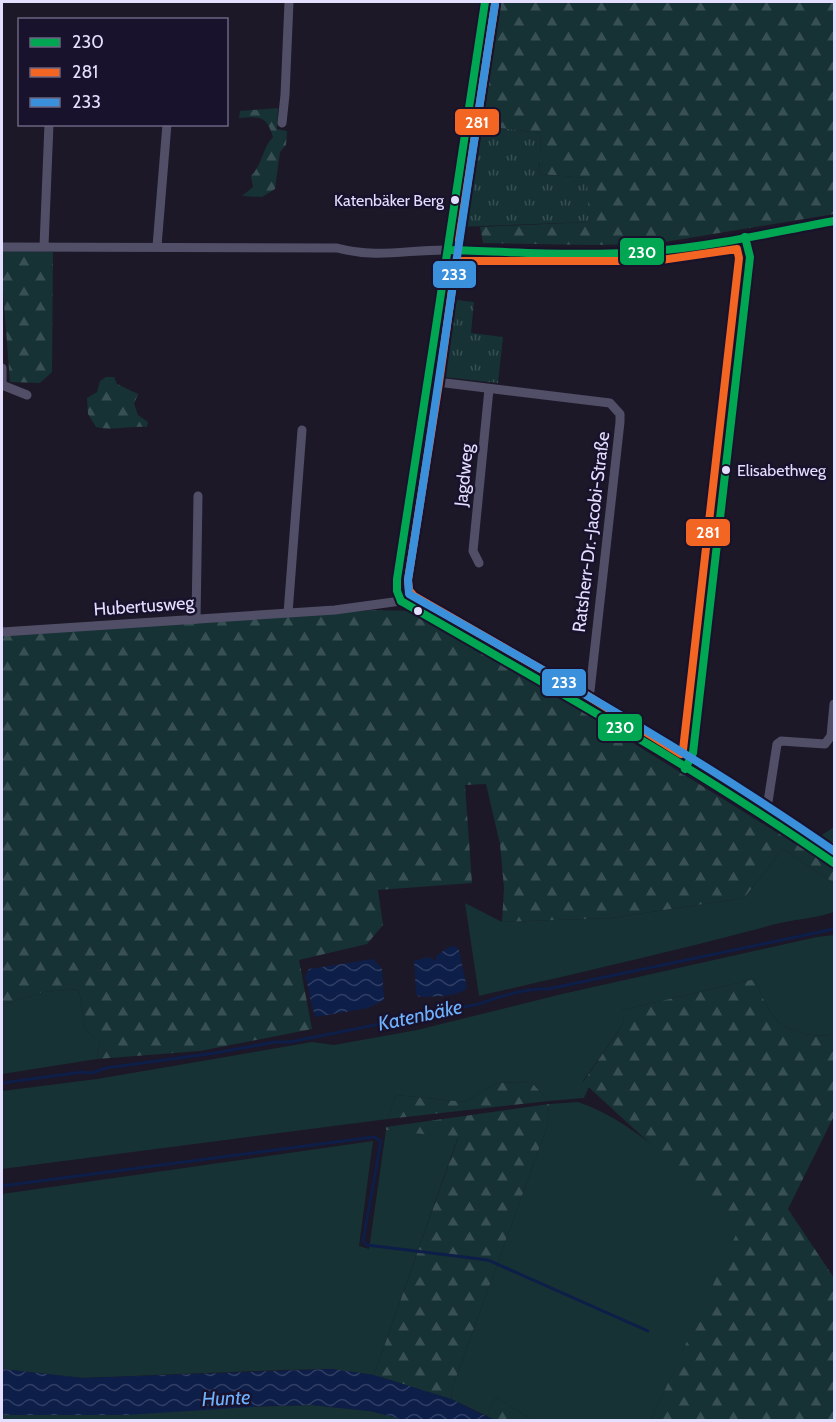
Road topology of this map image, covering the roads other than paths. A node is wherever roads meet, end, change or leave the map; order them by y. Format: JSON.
{"nodes":[{"id":1,"x":289,"y":2,"type":"edge"},
{"id":2,"x":485,"y":2,"type":"edge"},
{"id":3,"x":282,"y":123,"type":"dead end"},
{"id":4,"x":49,"y":126,"type":"edge"},
{"id":5,"x":167,"y":126,"type":"edge"},
{"id":6,"x":834,"y":221,"type":"edge"},
{"id":7,"x":745,"y":237,"type":"junction"},
{"id":8,"x":44,"y":246,"type":"junction"},
{"id":9,"x":157,"y":246,"type":"junction"},
{"id":10,"x":2,"y":247,"type":"edge"},
{"id":11,"x":448,"y":250,"type":"junction"},
{"id":12,"x":2,"y":368,"type":"edge"},
{"id":13,"x":429,"y":381,"type":"junction"},
{"id":14,"x":489,"y":389,"type":"junction"},
{"id":15,"x":27,"y":395,"type":"dead end"},
{"id":16,"x":302,"y":430,"type":"dead end"},
{"id":17,"x":198,"y":496,"type":"dead end"},
{"id":18,"x":479,"y":563,"type":"dead end"},
{"id":19,"x":401,"y":601,"type":"junction"},
{"id":20,"x":288,"y":613,"type":"junction"},
{"id":21,"x":196,"y":619,"type":"junction"},
{"id":22,"x":2,"y":632,"type":"edge"},
{"id":23,"x":834,"y":704,"type":"edge"},
{"id":24,"x":583,"y":705,"type":"junction"},
{"id":25,"x":685,"y":769,"type":"junction"},
{"id":26,"x":762,"y":816,"type":"junction"},
{"id":27,"x":834,"y":863,"type":"edge"}],
"edges":[{"from":1,"to":3,"type":"street"},
{"from":2,"to":11,"type":"street"},
{"from":4,"to":8,"type":"street"},
{"from":5,"to":9,"type":"street"},
{"from":6,"to":7,"type":"street"},
{"from":7,"to":11,"type":"street"},
{"from":7,"to":25,"type":"street"},
{"from":8,"to":9,"type":"street"},
{"from":8,"to":10,"type":"street"},
{"from":9,"to":11,"type":"street"},
{"from":11,"to":13,"type":"street"},
{"from":12,"to":15,"type":"street"},
{"from":13,"to":14,"type":"street","name":"Ratsherr-Dr.-Jacobi-Straße"},
{"from":13,"to":19,"type":"street"},
{"from":14,"to":18,"type":"street","name":"Jagdweg"},
{"from":14,"to":24,"type":"street","name":"Ratsherr-Dr.-Jacobi-Straße"},
{"from":16,"to":20,"type":"street"},
{"from":17,"to":21,"type":"street"},
{"from":19,"to":20,"type":"street","name":"Hubertusweg"},
{"from":19,"to":24,"type":"street"},
{"from":20,"to":21,"type":"street","name":"Hubertusweg"},
{"from":21,"to":22,"type":"street","name":"Hubertusweg"},
{"from":23,"to":26,"type":"street"},
{"from":24,"to":25,"type":"street"},
{"from":25,"to":26,"type":"street"},
{"from":26,"to":27,"type":"street"}]}
